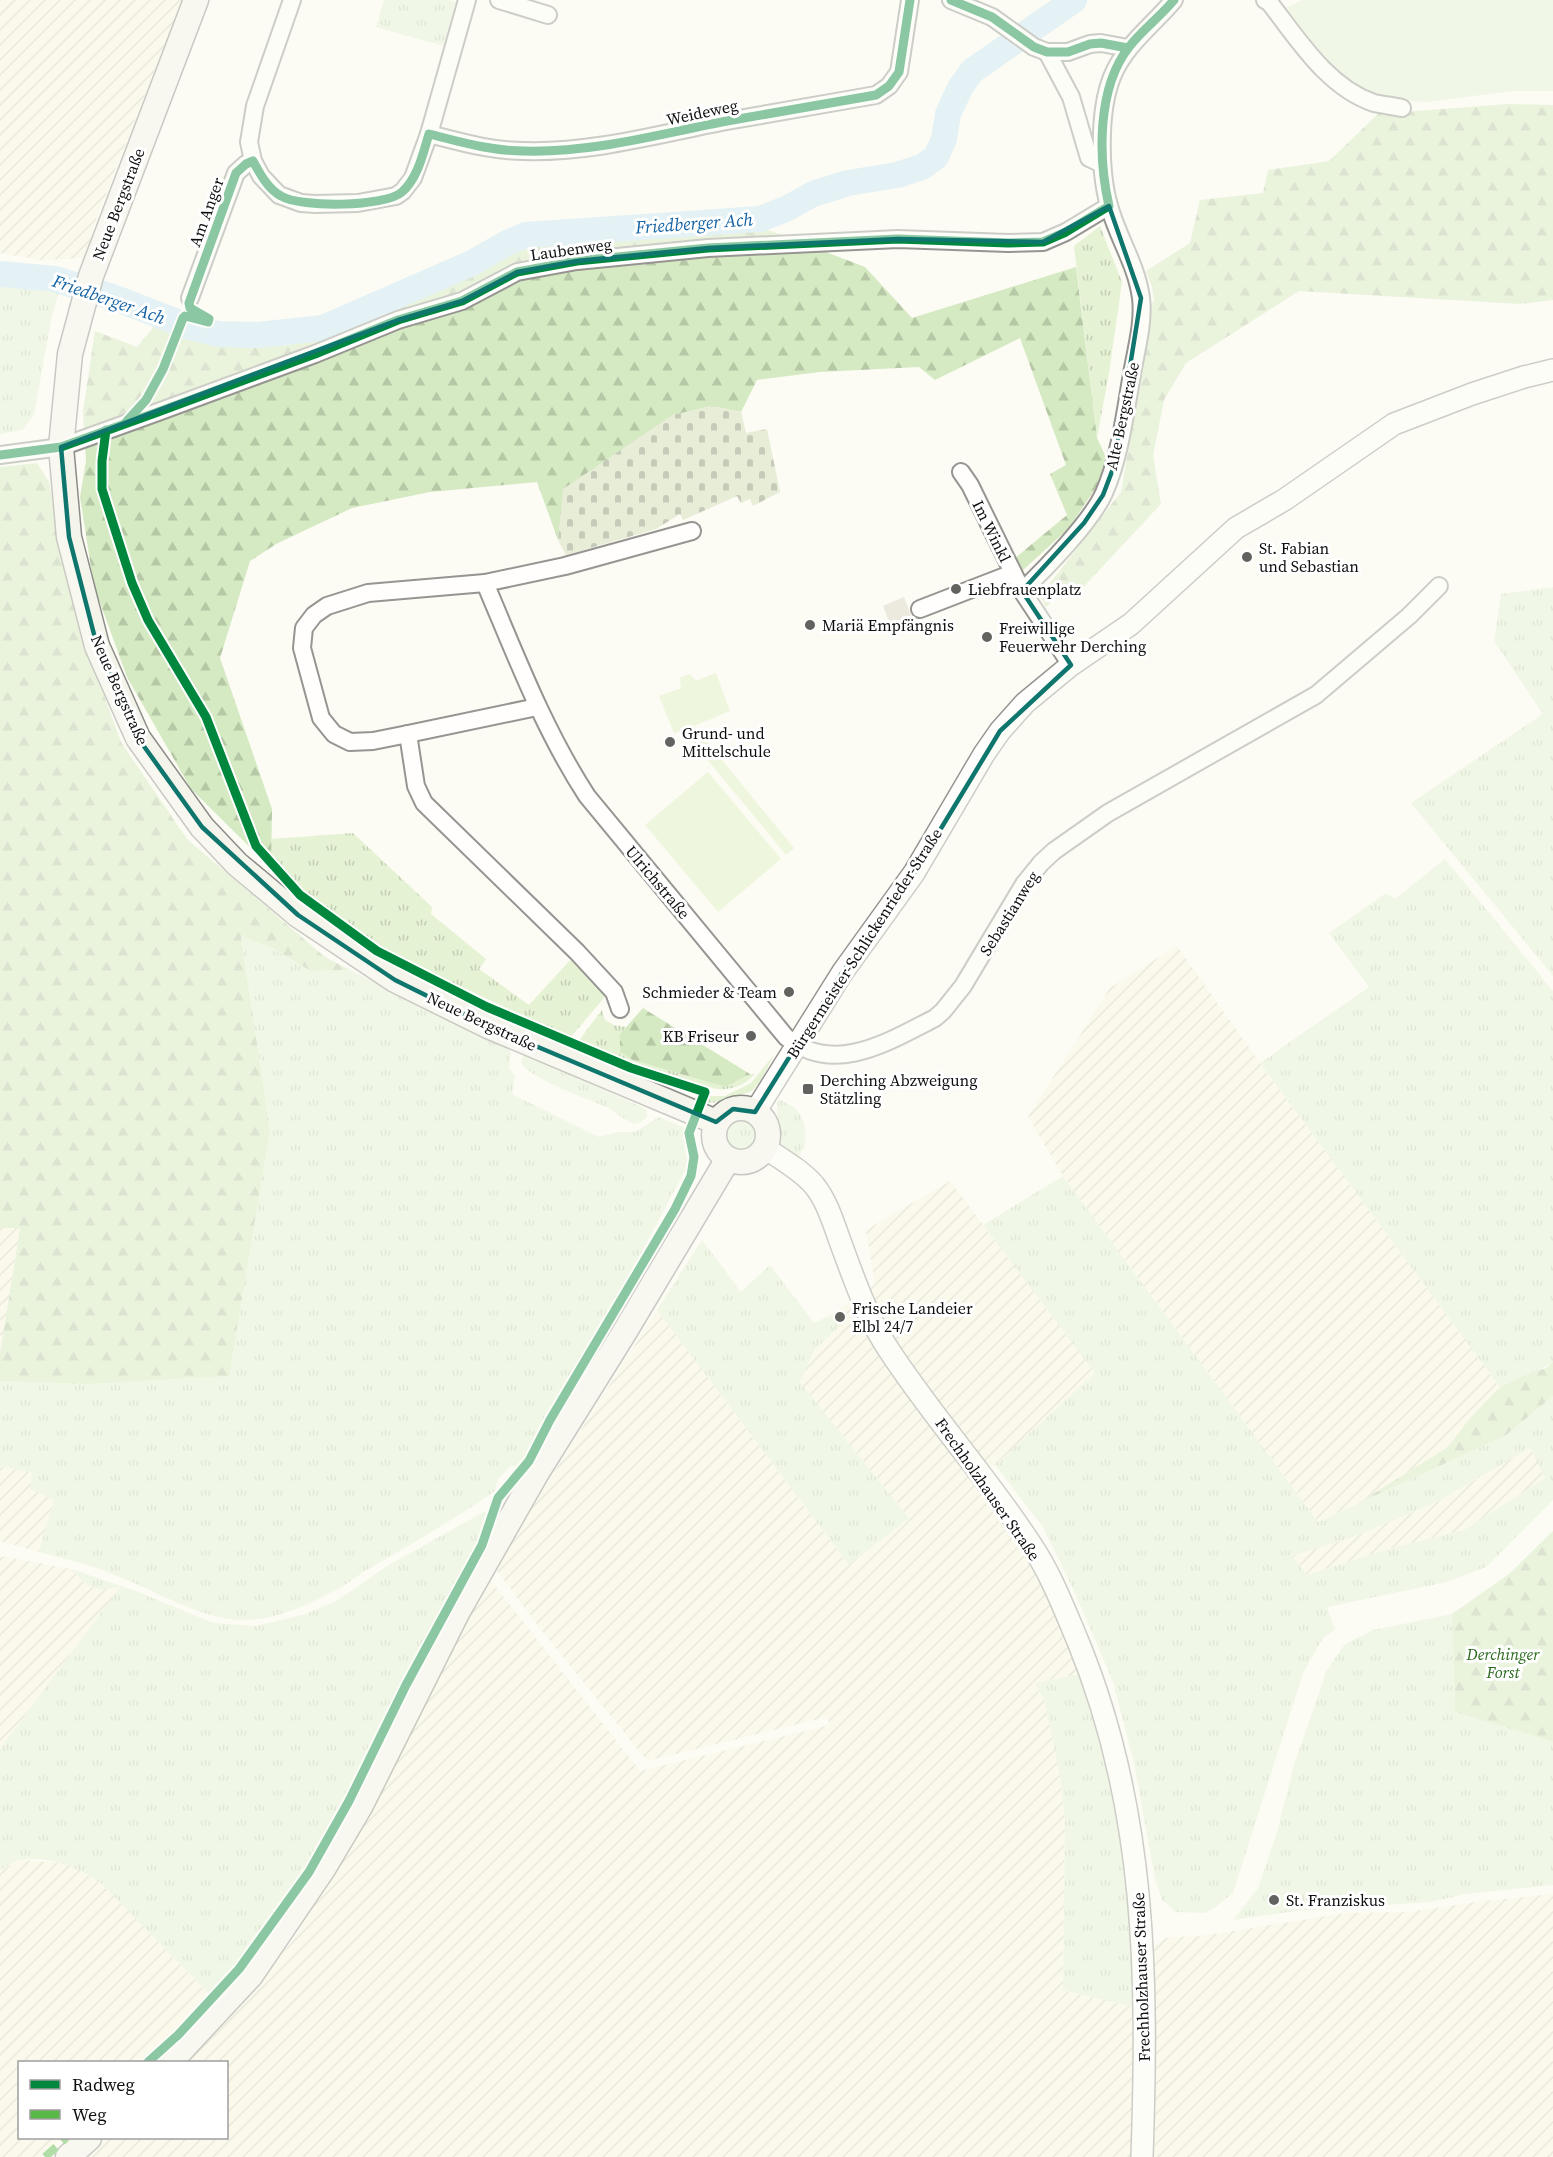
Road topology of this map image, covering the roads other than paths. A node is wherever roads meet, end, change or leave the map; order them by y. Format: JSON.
{"nodes":[{"id":1,"x":196,"y":0,"type":"edge"},
{"id":2,"x":292,"y":0,"type":"edge"},
{"id":3,"x":467,"y":0,"type":"edge"},
{"id":4,"x":499,"y":0,"type":"edge"},
{"id":5,"x":910,"y":0,"type":"edge"},
{"id":6,"x":951,"y":0,"type":"edge"},
{"id":7,"x":1174,"y":0,"type":"edge"},
{"id":8,"x":1265,"y":0,"type":"edge"},
{"id":9,"x":548,"y":15,"type":"dead end"},
{"id":10,"x":1128,"y":48,"type":"junction"},
{"id":11,"x":1047,"y":52,"type":"junction"},
{"id":12,"x":1402,"y":108,"type":"dead end"},
{"id":13,"x":429,"y":134,"type":"junction"},
{"id":14,"x":253,"y":161,"type":"junction"},
{"id":15,"x":1102,"y":164,"type":"junction"},
{"id":16,"x":1109,"y":206,"type":"junction"},
{"id":17,"x":190,"y":298,"type":"dead end"},
{"id":18,"x":1553,"y":370,"type":"edge"},
{"id":19,"x":61,"y":447,"type":"junction"},
{"id":20,"x":0,"y":455,"type":"edge"},
{"id":21,"x":961,"y":472,"type":"dead end"},
{"id":22,"x":692,"y":531,"type":"dead end"},
{"id":23,"x":1013,"y":573,"type":"junction"},
{"id":24,"x":485,"y":583,"type":"junction"},
{"id":25,"x":1439,"y":586,"type":"dead end"},
{"id":26,"x":1022,"y":591,"type":"junction"},
{"id":27,"x":920,"y":609,"type":"dead end"},
{"id":28,"x":1071,"y":665,"type":"junction"},
{"id":29,"x":537,"y":707,"type":"junction"},
{"id":30,"x":408,"y":734,"type":"junction"},
{"id":31,"x":620,"y":1009,"type":"dead end"},
{"id":32,"x":795,"y":1045,"type":"junction"},
{"id":33,"x":755,"y":1112,"type":"junction"},
{"id":34,"x":716,"y":1122,"type":"junction"},
{"id":35,"x":765,"y":1148,"type":"junction"},
{"id":36,"x":728,"y":1160,"type":"junction"},
{"id":37,"x":171,"y":2061,"type":"edge"},
{"id":38,"x":88,"y":2139,"type":"edge"},
{"id":39,"x":68,"y":2157,"type":"edge"},
{"id":40,"x":1142,"y":2157,"type":"edge"}],
"edges":[{"from":1,"to":19,"type":"main road","name":"Neue Bergstraße"},
{"from":2,"to":14,"type":"street"},
{"from":3,"to":13,"type":"street"},
{"from":4,"to":9,"type":"street"},
{"from":5,"to":13,"type":"street","name":"Weideweg"},
{"from":6,"to":11,"type":"street"},
{"from":7,"to":10,"type":"street","name":"Alte Bergstraße"},
{"from":8,"to":12,"type":"street"},
{"from":10,"to":11,"type":"street"},
{"from":10,"to":15,"type":"street","name":"Alte Bergstraße"},
{"from":11,"to":15,"type":"street"},
{"from":13,"to":14,"type":"street"},
{"from":14,"to":17,"type":"street","name":"Am Anger"},
{"from":15,"to":16,"type":"street","name":"Alte Bergstraße"},
{"from":16,"to":19,"type":"street","name":"Laubenweg"},
{"from":16,"to":26,"type":"street","name":"Alte Bergstraße"},
{"from":18,"to":28,"type":"street","name":"Bürgermeister-Schlickenrieder-Straße"},
{"from":19,"to":20,"type":"street","name":"Laubenweg"},
{"from":19,"to":34,"type":"main road","name":"Neue Bergstraße"},
{"from":21,"to":23,"type":"street","name":"Im Winkl"},
{"from":22,"to":24,"type":"street"},
{"from":23,"to":26,"type":"street","name":"Im Winkl"},
{"from":23,"to":27,"type":"street"},
{"from":24,"to":29,"type":"street","name":"Ulrichstraße"},
{"from":24,"to":30,"type":"street"},
{"from":25,"to":32,"type":"street","name":"Sebastianweg"},
{"from":26,"to":28,"type":"street"},
{"from":28,"to":32,"type":"street","name":"Bürgermeister-Schlickenrieder-Straße"},
{"from":29,"to":30,"type":"street"},
{"from":29,"to":32,"type":"street","name":"Ulrichstraße"},
{"from":30,"to":31,"type":"street"},
{"from":32,"to":33,"type":"street","name":"Bürgermeister-Schlickenrieder-Straße"},
{"from":33,"to":34,"type":"main road"},
{"from":33,"to":35,"type":"main road"},
{"from":34,"to":36,"type":"main road"},
{"from":35,"to":36,"type":"main road"},
{"from":35,"to":40,"type":"street","name":"Frechholzhauser Straße"},
{"from":36,"to":37,"type":"main road"},
{"from":38,"to":39,"type":"main road"}]}
